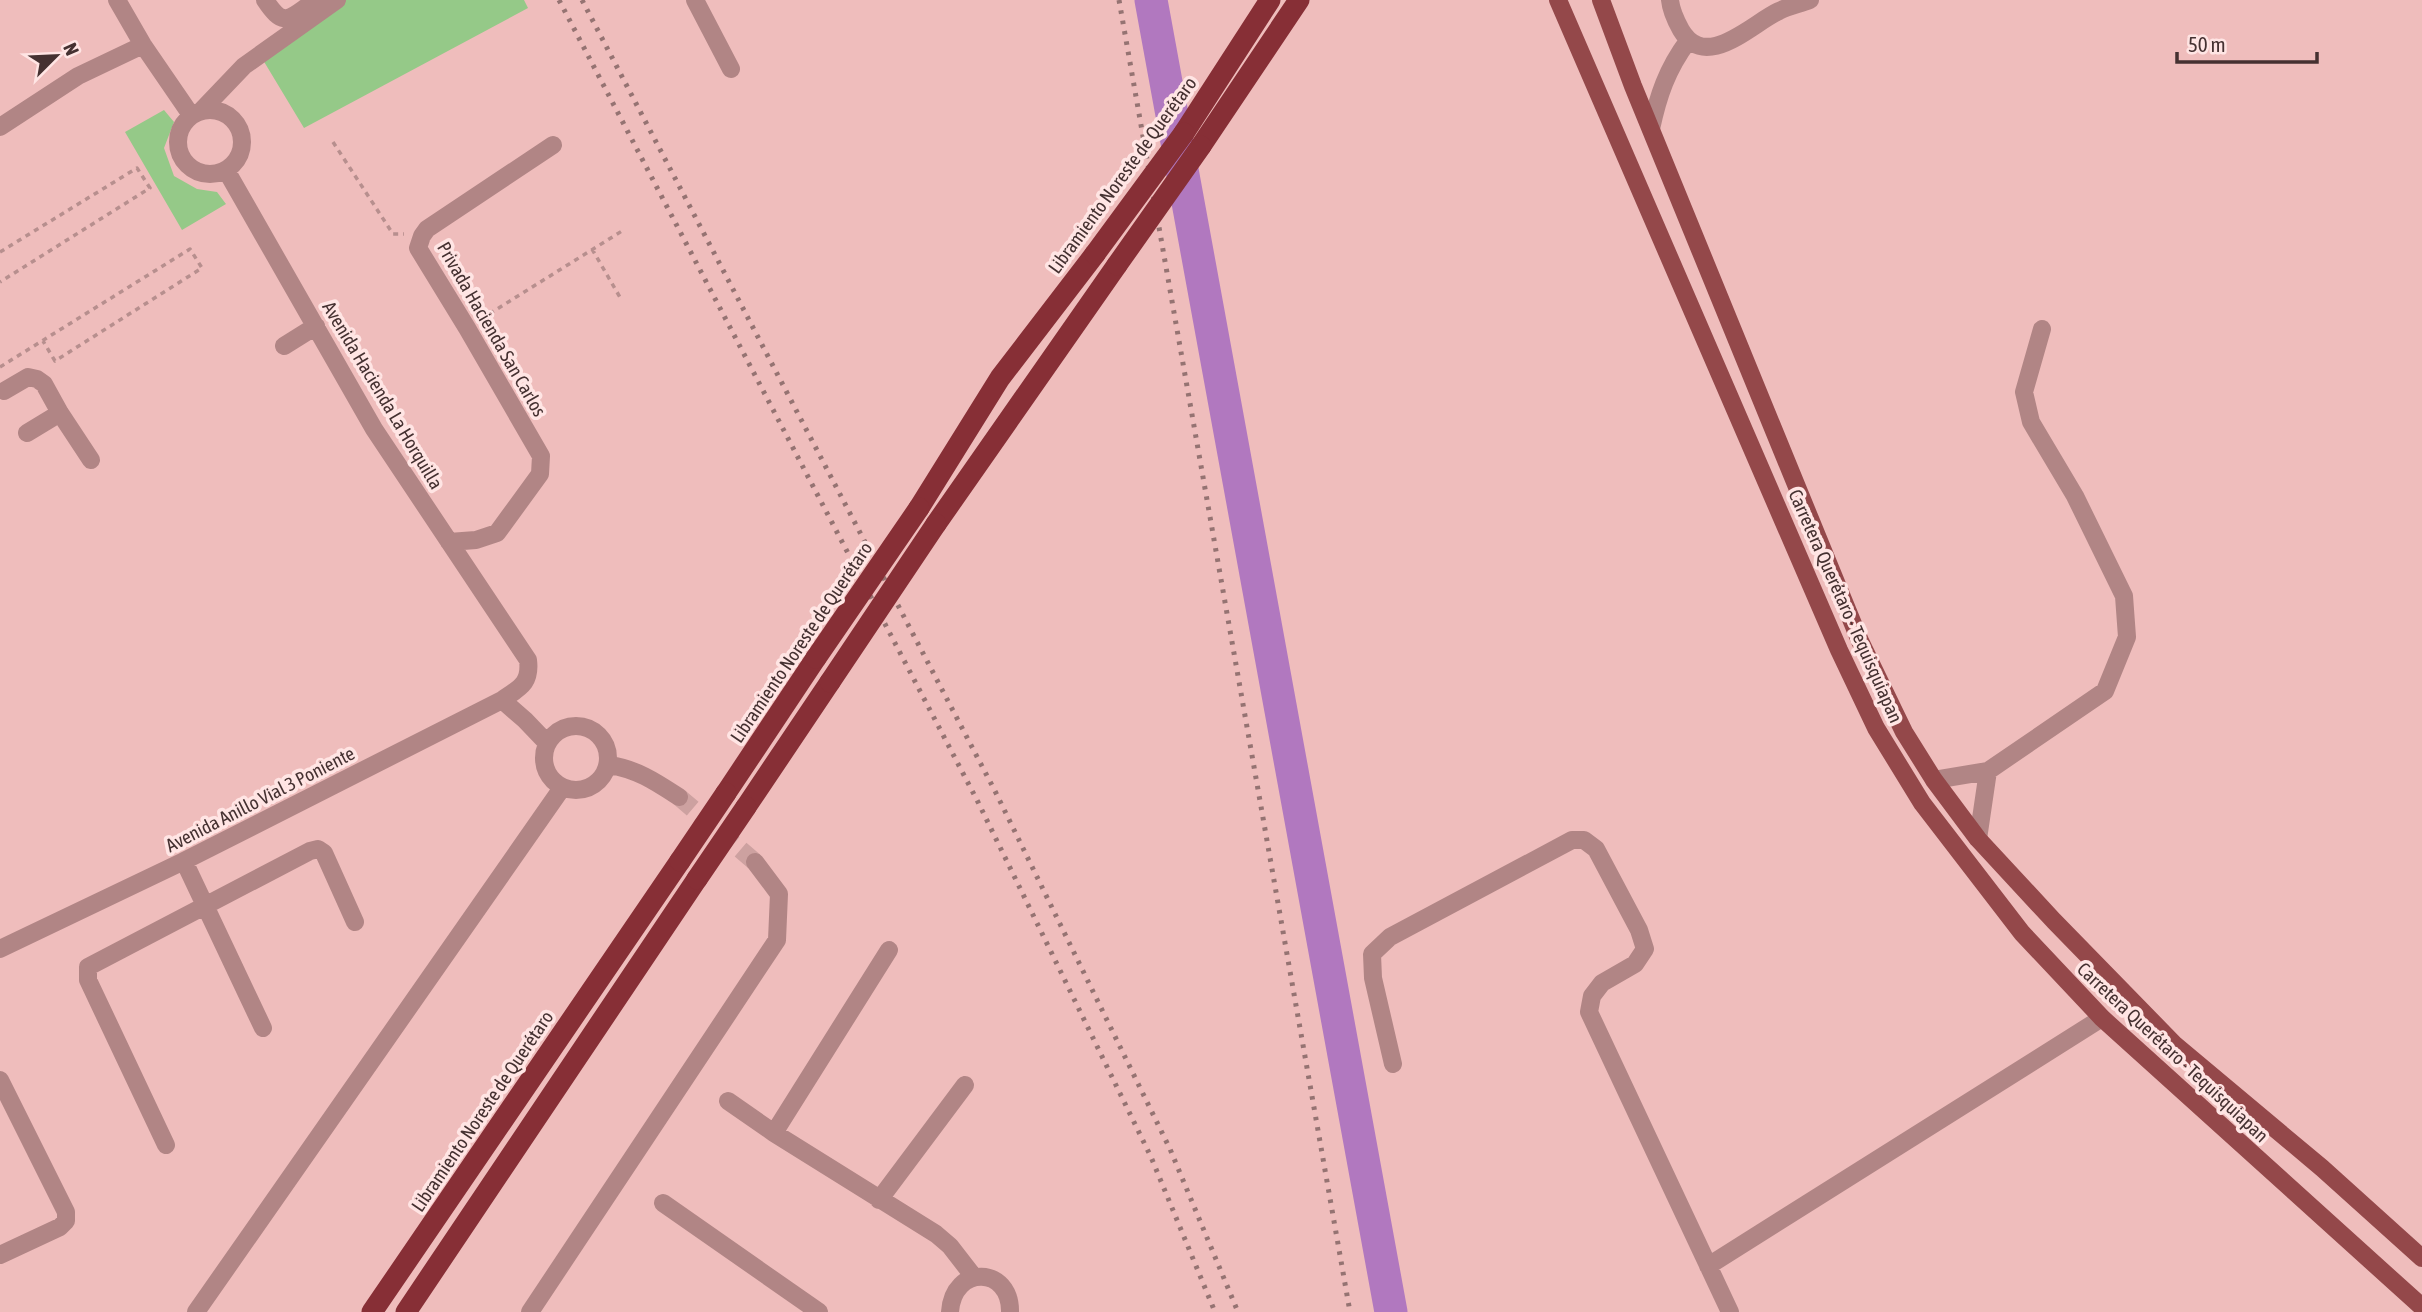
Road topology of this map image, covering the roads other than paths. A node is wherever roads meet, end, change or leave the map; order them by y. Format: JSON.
{"nodes":[{"id":1,"x":117,"y":0,"type":"edge"},
{"id":2,"x":265,"y":0,"type":"edge"},
{"id":3,"x":337,"y":0,"type":"edge"},
{"id":4,"x":695,"y":0,"type":"edge"},
{"id":5,"x":1270,"y":0,"type":"edge"},
{"id":6,"x":1299,"y":0,"type":"edge"},
{"id":7,"x":1558,"y":0,"type":"edge"},
{"id":8,"x":1601,"y":0,"type":"edge"},
{"id":9,"x":1671,"y":0,"type":"edge"},
{"id":10,"x":1810,"y":0,"type":"edge"},
{"id":11,"x":315,"y":1,"type":"edge"},
{"id":12,"x":1688,"y":41,"type":"junction"},
{"id":13,"x":143,"y":45,"type":"junction"},
{"id":14,"x":731,"y":69,"type":"dead end"},
{"id":15,"x":196,"y":113,"type":"junction"},
{"id":16,"x":0,"y":127,"type":"edge"},
{"id":17,"x":1651,"y":129,"type":"junction"},
{"id":18,"x":553,"y":145,"type":"dead end"},
{"id":19,"x":226,"y":170,"type":"junction"},
{"id":20,"x":316,"y":326,"type":"junction"},
{"id":21,"x":2042,"y":329,"type":"dead end"},
{"id":22,"x":284,"y":346,"type":"dead end"},
{"id":23,"x":4,"y":391,"type":"dead end"},
{"id":24,"x":60,"y":413,"type":"junction"},
{"id":25,"x":27,"y":433,"type":"dead end"},
{"id":26,"x":91,"y":460,"type":"dead end"},
{"id":27,"x":449,"y":542,"type":"junction"},
{"id":28,"x":530,"y":673,"type":"joint"},
{"id":29,"x":502,"y":700,"type":"junction"},
{"id":30,"x":547,"y":743,"type":"junction"},
{"id":31,"x":609,"y":765,"type":"junction"},
{"id":32,"x":1988,"y":771,"type":"junction"},
{"id":33,"x":1934,"y":779,"type":"junction"},
{"id":34,"x":562,"y":788,"type":"junction"},
{"id":35,"x":679,"y":797,"type":"tunnel mouth"},
{"id":36,"x":1978,"y":838,"type":"junction"},
{"id":37,"x":184,"y":861,"type":"junction"},
{"id":38,"x":755,"y":862,"type":"tunnel mouth"},
{"id":39,"x":205,"y":906,"type":"junction"},
{"id":40,"x":355,"y":922,"type":"dead end"},
{"id":41,"x":0,"y":948,"type":"edge"},
{"id":42,"x":889,"y":950,"type":"dead end"},
{"id":43,"x":2102,"y":1018,"type":"junction"},
{"id":44,"x":263,"y":1028,"type":"dead end"},
{"id":45,"x":1393,"y":1064,"type":"dead end"},
{"id":46,"x":0,"y":1080,"type":"edge"},
{"id":47,"x":965,"y":1085,"type":"dead end"},
{"id":48,"x":728,"y":1101,"type":"dead end"},
{"id":49,"x":774,"y":1133,"type":"junction"},
{"id":50,"x":166,"y":1145,"type":"dead end"},
{"id":51,"x":879,"y":1200,"type":"junction"},
{"id":52,"x":663,"y":1203,"type":"dead end"},
{"id":53,"x":0,"y":1255,"type":"edge"},
{"id":54,"x":2422,"y":1258,"type":"edge"},
{"id":55,"x":1708,"y":1266,"type":"junction"},
{"id":56,"x":974,"y":1277,"type":"junction"},
{"id":57,"x":2422,"y":1307,"type":"edge"},
{"id":58,"x":196,"y":1312,"type":"edge"},
{"id":59,"x":372,"y":1312,"type":"edge"},
{"id":60,"x":406,"y":1312,"type":"edge"},
{"id":61,"x":530,"y":1312,"type":"edge"},
{"id":62,"x":818,"y":1312,"type":"edge"},
{"id":63,"x":950,"y":1312,"type":"edge"},
{"id":64,"x":1010,"y":1312,"type":"edge"},
{"id":65,"x":1730,"y":1312,"type":"edge"}],
"edges":[{"from":1,"to":13,"type":"street"},
{"from":2,"to":11,"type":"street"},
{"from":3,"to":15,"type":"street"},
{"from":4,"to":14,"type":"street"},
{"from":5,"to":59,"type":"highway","name":"Libramiento Noreste de Querétaro","bridge":true},
{"from":6,"to":60,"type":"highway","bridge":true},
{"from":7,"to":43,"type":"main road","name":"Carretera Querétaro - Tequisquiapan"},
{"from":8,"to":17,"type":"main road","name":"Carretera Querétaro - Tequisquiapan"},
{"from":9,"to":12,"type":"street"},
{"from":10,"to":12,"type":"street"},
{"from":12,"to":17,"type":"street"},
{"from":13,"to":15,"type":"street"},
{"from":13,"to":16,"type":"street"},
{"from":15,"to":19,"type":"street"},
{"from":15,"to":19,"type":"street"},
{"from":17,"to":33,"type":"main road","name":"Carretera Querétaro - Tequisquiapan"},
{"from":18,"to":27,"type":"street","name":"Privada Hacienda San Carlos"},
{"from":19,"to":20,"type":"street","name":"Avenida Hacienda La Horquilla"},
{"from":20,"to":22,"type":"street"},
{"from":20,"to":27,"type":"street","name":"Avenida Hacienda La Horquilla"},
{"from":21,"to":32,"type":"street"},
{"from":23,"to":24,"type":"street"},
{"from":24,"to":25,"type":"street"},
{"from":24,"to":26,"type":"street"},
{"from":27,"to":28,"type":"street","name":"Avenida Hacienda La Horquilla"},
{"from":28,"to":29,"type":"street","name":"Avenida Anillo Vial 3 Poniente"},
{"from":29,"to":30,"type":"street"},
{"from":29,"to":37,"type":"street","name":"Avenida Anillo Vial 3 Poniente"},
{"from":30,"to":31,"type":"street"},
{"from":30,"to":34,"type":"street"},
{"from":31,"to":34,"type":"street"},
{"from":31,"to":35,"type":"street"},
{"from":32,"to":33,"type":"street"},
{"from":32,"to":36,"type":"street"},
{"from":33,"to":36,"type":"main road","name":"Carretera Querétaro - Tequisquiapan"},
{"from":34,"to":58,"type":"street"},
{"from":36,"to":54,"type":"main road","name":"Carretera Querétaro - Tequisquiapan"},
{"from":37,"to":39,"type":"street"},
{"from":37,"to":41,"type":"street","name":"Avenida Anillo Vial 3 Poniente"},
{"from":38,"to":61,"type":"street"},
{"from":39,"to":40,"type":"street"},
{"from":39,"to":44,"type":"street"},
{"from":39,"to":50,"type":"street"},
{"from":42,"to":49,"type":"street"},
{"from":43,"to":55,"type":"street"},
{"from":43,"to":57,"type":"main road","name":"Carretera Querétaro - Tequisquiapan"},
{"from":45,"to":55,"type":"street"},
{"from":46,"to":53,"type":"street"},
{"from":47,"to":51,"type":"street"},
{"from":48,"to":49,"type":"street"},
{"from":49,"to":51,"type":"street"},
{"from":51,"to":56,"type":"street"},
{"from":52,"to":62,"type":"street"},
{"from":55,"to":65,"type":"street"},
{"from":56,"to":63,"type":"street"},
{"from":56,"to":64,"type":"street"}]}
